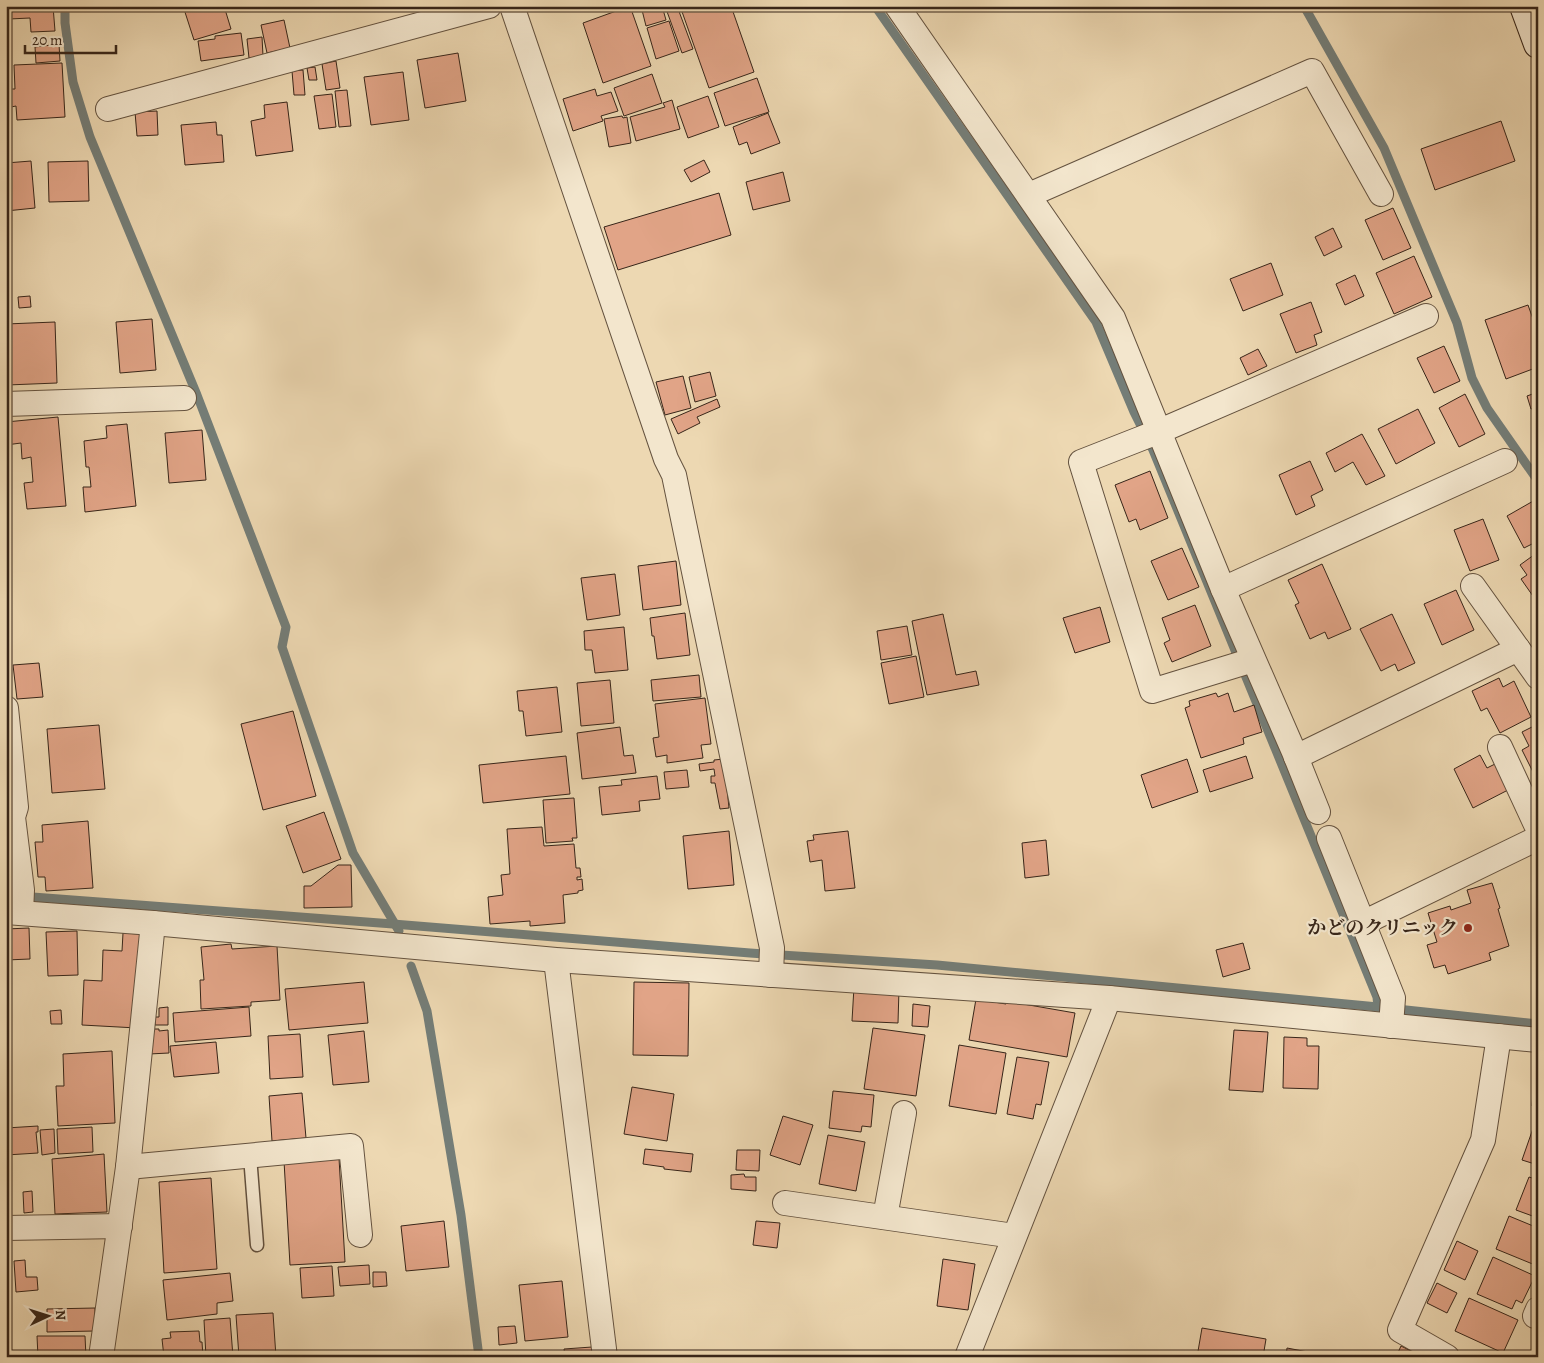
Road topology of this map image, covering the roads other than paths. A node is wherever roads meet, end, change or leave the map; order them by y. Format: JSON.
{"nodes":[{"id":1,"x":488,"y":6,"type":"edge"},
{"id":2,"x":512,"y":6,"type":"edge"},
{"id":3,"x":897,"y":6,"type":"edge"},
{"id":4,"x":1524,"y":6,"type":"edge"},
{"id":5,"x":1538,"y":44,"type":"edge"},
{"id":6,"x":108,"y":109,"type":"dead end"},
{"id":7,"x":1381,"y":194,"type":"dead end"},
{"id":8,"x":1029,"y":195,"type":"junction"},
{"id":9,"x":1426,"y":316,"type":"dead end"},
{"id":10,"x":184,"y":398,"type":"dead end"},
{"id":11,"x":6,"y":404,"type":"edge"},
{"id":12,"x":1150,"y":434,"type":"junction"},
{"id":13,"x":1506,"y":461,"type":"dead end"},
{"id":14,"x":1473,"y":586,"type":"dead end"},
{"id":15,"x":1223,"y":589,"type":"junction"},
{"id":16,"x":1518,"y":649,"type":"junction"},
{"id":17,"x":1245,"y":662,"type":"junction"},
{"id":18,"x":1538,"y":677,"type":"edge"},
{"id":19,"x":6,"y":708,"type":"edge"},
{"id":20,"x":1500,"y":748,"type":"dead end"},
{"id":21,"x":1296,"y":757,"type":"junction"},
{"id":22,"x":1318,"y":812,"type":"dead end"},
{"id":23,"x":1538,"y":829,"type":"edge"},
{"id":24,"x":1329,"y":838,"type":"dead end"},
{"id":25,"x":1538,"y":838,"type":"edge"},
{"id":26,"x":18,"y":904,"type":"edge"},
{"id":27,"x":153,"y":923,"type":"junction"},
{"id":28,"x":1363,"y":923,"type":"junction"},
{"id":29,"x":556,"y":960,"type":"junction"},
{"id":30,"x":771,"y":961,"type":"junction"},
{"id":31,"x":1109,"y":998,"type":"junction"},
{"id":32,"x":1392,"y":1015,"type":"junction"},
{"id":33,"x":1499,"y":1036,"type":"junction"},
{"id":34,"x":1538,"y":1040,"type":"edge"},
{"id":35,"x":904,"y":1113,"type":"dead end"},
{"id":36,"x":250,"y":1156,"type":"junction"},
{"id":37,"x":128,"y":1167,"type":"junction"},
{"id":38,"x":785,"y":1203,"type":"dead end"},
{"id":39,"x":886,"y":1217,"type":"junction"},
{"id":40,"x":120,"y":1226,"type":"junction"},
{"id":41,"x":6,"y":1228,"type":"edge"},
{"id":42,"x":360,"y":1235,"type":"dead end"},
{"id":43,"x":1014,"y":1236,"type":"junction"},
{"id":44,"x":256,"y":1245,"type":"dead end"},
{"id":45,"x":101,"y":1357,"type":"edge"},
{"id":46,"x":605,"y":1357,"type":"edge"},
{"id":47,"x":968,"y":1357,"type":"edge"},
{"id":48,"x":1448,"y":1357,"type":"edge"}],
"edges":[{"from":1,"to":6,"type":"street"},
{"from":2,"to":30,"type":"street"},
{"from":3,"to":8,"type":"street"},
{"from":4,"to":5,"type":"street"},
{"from":7,"to":8,"type":"street"},
{"from":8,"to":12,"type":"street"},
{"from":9,"to":12,"type":"street"},
{"from":10,"to":11,"type":"street"},
{"from":12,"to":15,"type":"street"},
{"from":12,"to":17,"type":"street"},
{"from":13,"to":15,"type":"street"},
{"from":14,"to":16,"type":"street"},
{"from":15,"to":17,"type":"street"},
{"from":16,"to":18,"type":"street"},
{"from":16,"to":21,"type":"street"},
{"from":17,"to":21,"type":"street"},
{"from":19,"to":26,"type":"street"},
{"from":20,"to":23,"type":"street"},
{"from":21,"to":22,"type":"street"},
{"from":24,"to":28,"type":"street"},
{"from":25,"to":28,"type":"street"},
{"from":26,"to":27,"type":"street"},
{"from":27,"to":29,"type":"street"},
{"from":27,"to":37,"type":"street"},
{"from":28,"to":32,"type":"street"},
{"from":29,"to":30,"type":"street"},
{"from":29,"to":46,"type":"street"},
{"from":30,"to":31,"type":"street"},
{"from":31,"to":32,"type":"street"},
{"from":31,"to":43,"type":"street"},
{"from":32,"to":33,"type":"street"},
{"from":33,"to":34,"type":"street"},
{"from":33,"to":48,"type":"street"},
{"from":35,"to":39,"type":"street"},
{"from":36,"to":37,"type":"street"},
{"from":36,"to":42,"type":"street"},
{"from":36,"to":44,"type":"lane"},
{"from":37,"to":40,"type":"street"},
{"from":38,"to":39,"type":"street"},
{"from":39,"to":43,"type":"street"},
{"from":40,"to":41,"type":"street"},
{"from":40,"to":45,"type":"street"},
{"from":43,"to":47,"type":"street"}]}
